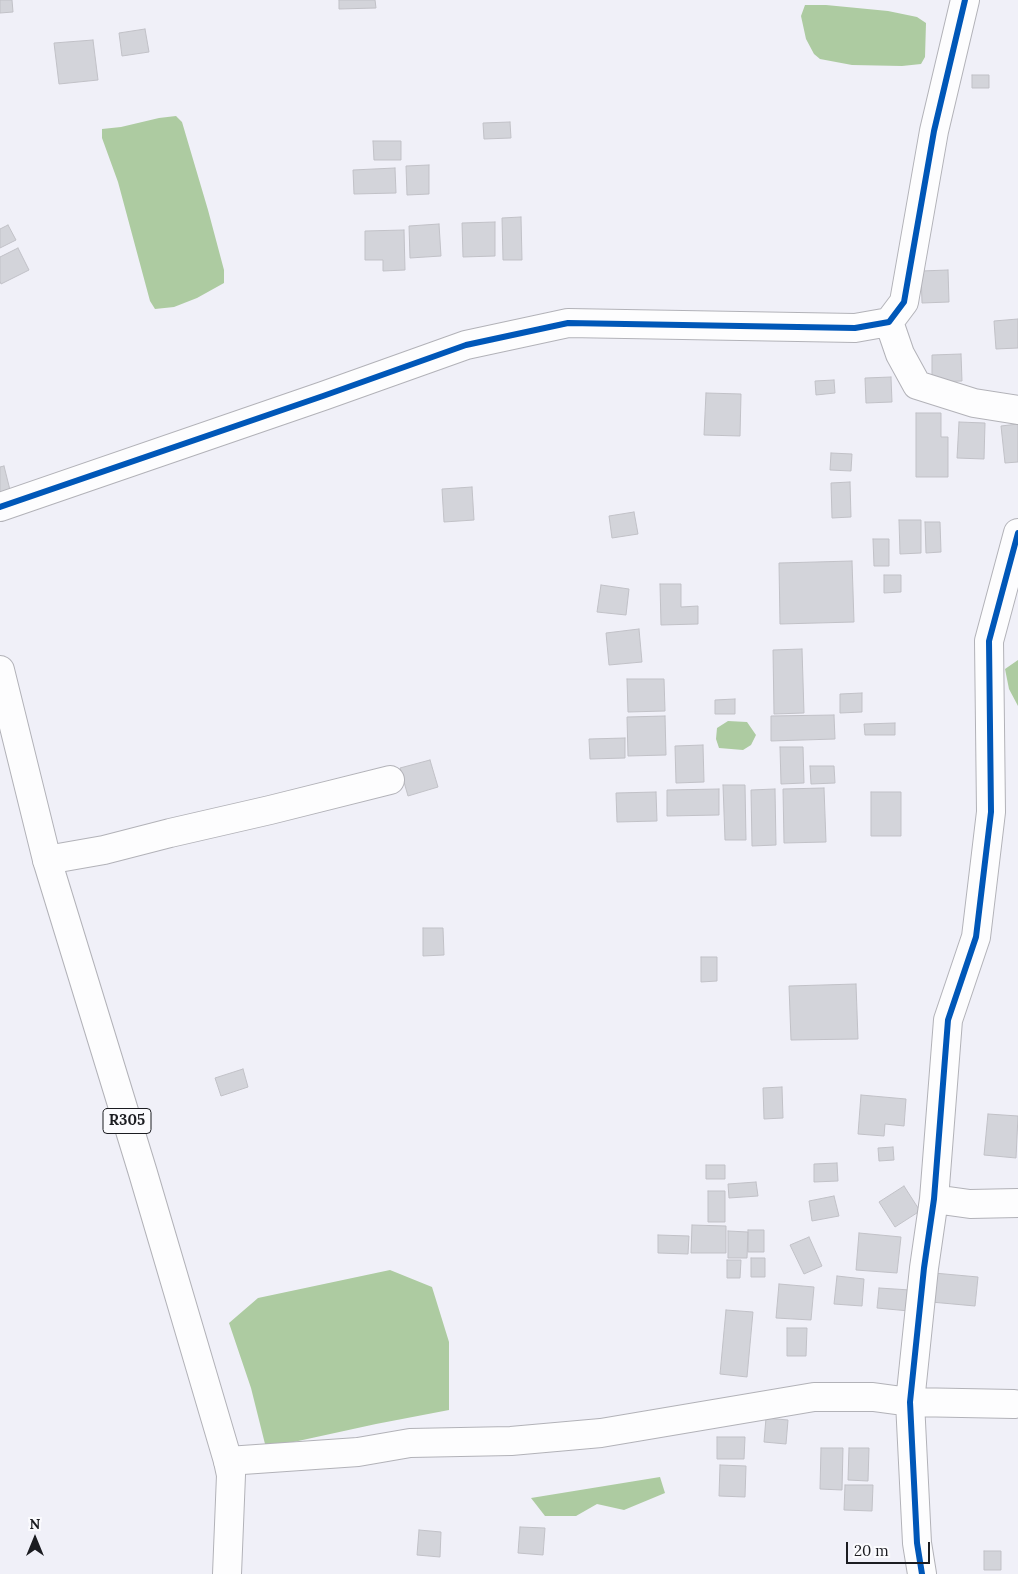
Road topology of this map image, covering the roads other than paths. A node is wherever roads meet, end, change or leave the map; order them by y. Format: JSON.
{"nodes":[{"id":1,"x":965,"y":0,"type":"edge"},
{"id":2,"x":890,"y":322,"type":"junction"},
{"id":3,"x":1018,"y":410,"type":"edge"},
{"id":4,"x":0,"y":507,"type":"edge"},
{"id":5,"x":1018,"y":533,"type":"edge"},
{"id":6,"x":0,"y":670,"type":"edge"},
{"id":7,"x":390,"y":780,"type":"dead end"},
{"id":8,"x":47,"y":860,"type":"junction"},
{"id":9,"x":934,"y":1200,"type":"junction"},
{"id":10,"x":1018,"y":1203,"type":"edge"},
{"id":11,"x":910,"y":1402,"type":"junction"},
{"id":12,"x":1014,"y":1404,"type":"dead end"},
{"id":13,"x":228,"y":1461,"type":"junction"},
{"id":14,"x":227,"y":1574,"type":"edge"},
{"id":15,"x":922,"y":1574,"type":"edge"}],
"edges":[{"from":1,"to":2,"type":"street"},
{"from":2,"to":3,"type":"street"},
{"from":2,"to":4,"type":"street"},
{"from":5,"to":9,"type":"street"},
{"from":6,"to":8,"type":"street","number":"R305"},
{"from":7,"to":8,"type":"street"},
{"from":8,"to":13,"type":"street","number":"R305"},
{"from":9,"to":10,"type":"street"},
{"from":9,"to":11,"type":"street"},
{"from":11,"to":12,"type":"street"},
{"from":11,"to":13,"type":"street"},
{"from":11,"to":15,"type":"street"},
{"from":13,"to":14,"type":"street","number":"R305"}]}
